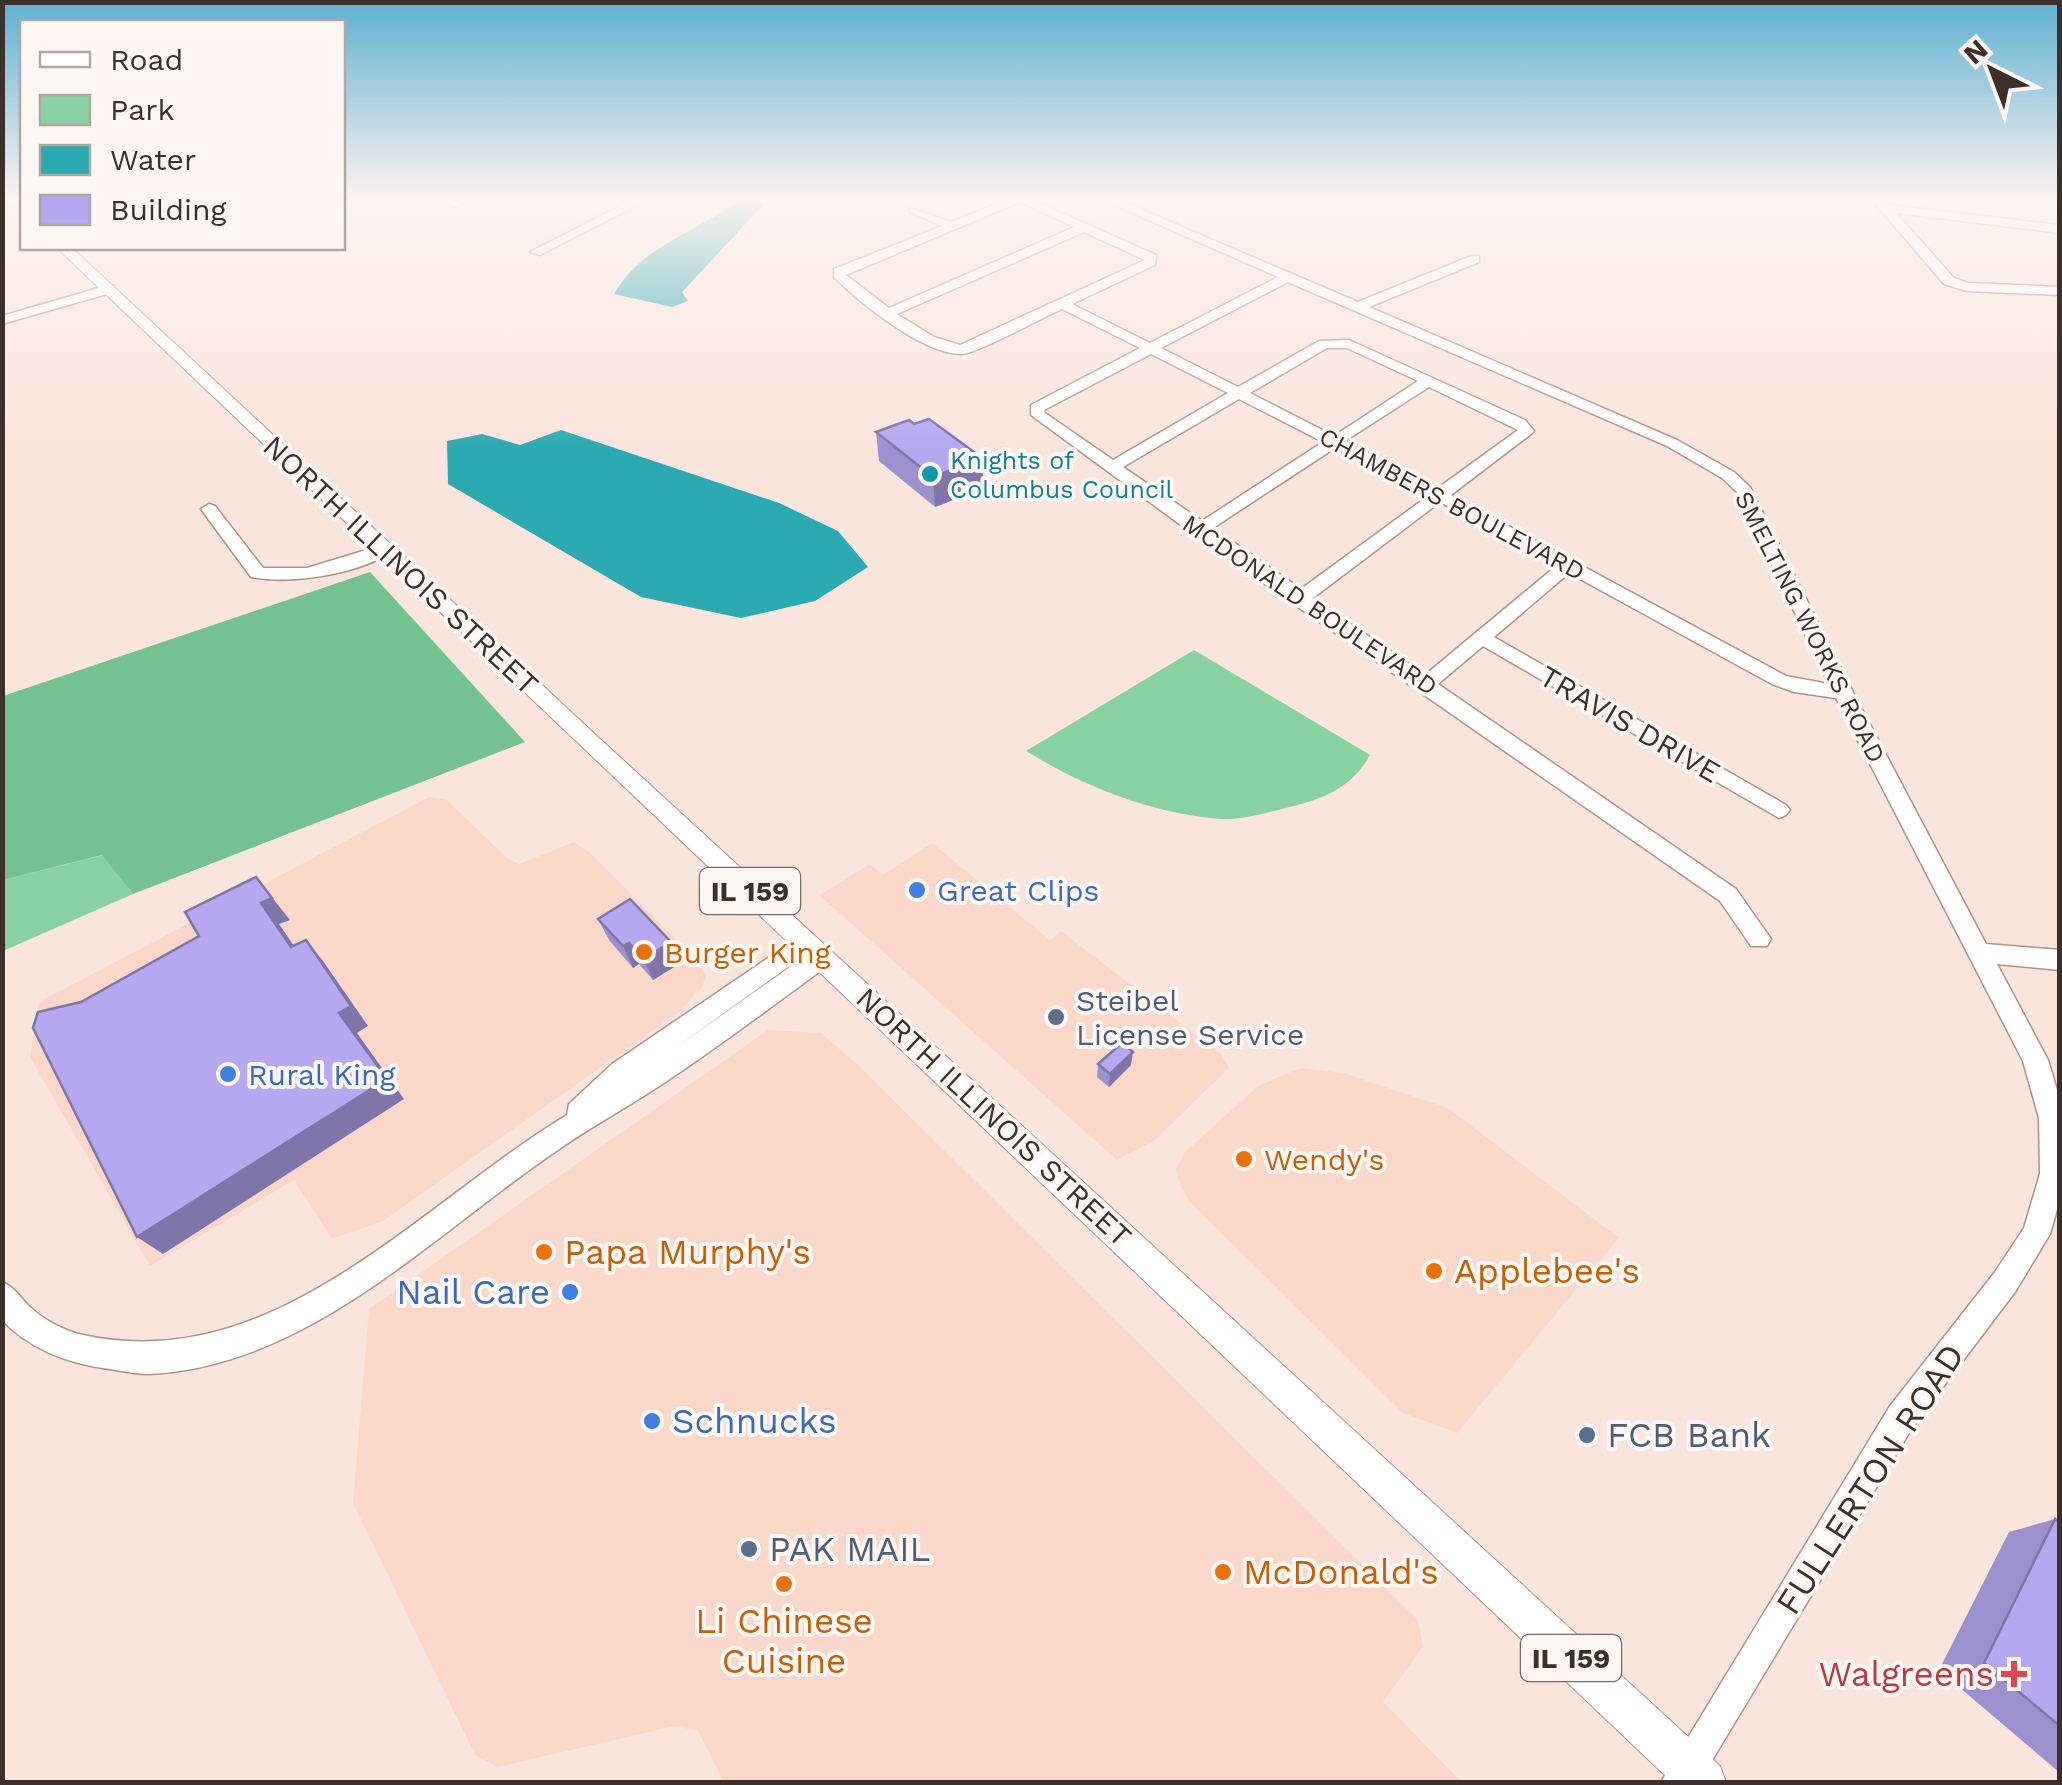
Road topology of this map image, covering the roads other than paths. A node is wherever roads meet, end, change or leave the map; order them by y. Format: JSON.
{"nodes":[{"id":1,"x":103,"y":283,"type":"edge"},
{"id":2,"x":852,"y":283,"type":"edge"},
{"id":3,"x":957,"y":283,"type":"edge"},
{"id":4,"x":1104,"y":283,"type":"edge"},
{"id":5,"x":1276,"y":283,"type":"edge"},
{"id":6,"x":1303,"y":283,"type":"edge"},
{"id":7,"x":1416,"y":283,"type":"edge"},
{"id":8,"x":1957,"y":283,"type":"edge"},
{"id":9,"x":109,"y":289,"type":"junction"},
{"id":10,"x":2060,"y":291,"type":"edge"},
{"id":11,"x":1064,"y":304,"type":"junction"},
{"id":12,"x":1358,"y":307,"type":"junction"},
{"id":13,"x":889,"y":313,"type":"junction"},
{"id":14,"x":2,"y":320,"type":"edge"},
{"id":15,"x":1152,"y":348,"type":"junction"},
{"id":16,"x":1428,"y":381,"type":"junction"},
{"id":17,"x":1240,"y":392,"type":"junction"},
{"id":18,"x":1334,"y":441,"type":"junction"},
{"id":19,"x":1111,"y":467,"type":"junction"},
{"id":20,"x":1441,"y":496,"type":"junction"},
{"id":21,"x":209,"y":508,"type":"dead end"},
{"id":22,"x":1199,"y":530,"type":"junction"},
{"id":23,"x":386,"y":549,"type":"junction"},
{"id":24,"x":1567,"y":566,"type":"junction"},
{"id":25,"x":1301,"y":598,"type":"junction"},
{"id":26,"x":1482,"y":638,"type":"junction"},
{"id":27,"x":1426,"y":684,"type":"junction"},
{"id":28,"x":1842,"y":692,"type":"junction"},
{"id":29,"x":1779,"y":810,"type":"dead end"},
{"id":30,"x":1759,"y":938,"type":"dead end"},
{"id":31,"x":814,"y":949,"type":"junction"},
{"id":32,"x":1979,"y":953,"type":"junction"},
{"id":33,"x":2060,"y":960,"type":"edge"},
{"id":34,"x":2056,"y":1176,"type":"edge"},
{"id":35,"x":2,"y":1296,"type":"edge"},
{"id":36,"x":1690,"y":1777,"type":"edge"}],
"edges":[{"from":1,"to":9,"type":"main road","name":"NORTH ILLINOIS STREET","number":"IL 159"},
{"from":2,"to":13,"type":"street"},
{"from":3,"to":13,"type":"street"},
{"from":4,"to":11,"type":"street"},
{"from":5,"to":15,"type":"street","name":"MCDONALD BOULEVARD"},
{"from":6,"to":12,"type":"street","name":"SMELTING WORKS ROAD"},
{"from":7,"to":12,"type":"street"},
{"from":8,"to":10,"type":"street"},
{"from":9,"to":14,"type":"street"},
{"from":9,"to":23,"type":"main road","name":"NORTH ILLINOIS STREET","number":"IL 159"},
{"from":11,"to":13,"type":"street"},
{"from":11,"to":15,"type":"street","name":"CHAMBERS BOULEVARD"},
{"from":12,"to":28,"type":"street","name":"SMELTING WORKS ROAD"},
{"from":15,"to":17,"type":"street","name":"CHAMBERS BOULEVARD"},
{"from":15,"to":19,"type":"street","name":"MCDONALD BOULEVARD"},
{"from":16,"to":17,"type":"street"},
{"from":16,"to":18,"type":"street"},
{"from":16,"to":20,"type":"street"},
{"from":17,"to":18,"type":"street","name":"CHAMBERS BOULEVARD"},
{"from":17,"to":19,"type":"street"},
{"from":18,"to":20,"type":"street","name":"CHAMBERS BOULEVARD"},
{"from":18,"to":22,"type":"street"},
{"from":19,"to":22,"type":"street","name":"MCDONALD BOULEVARD"},
{"from":20,"to":24,"type":"street","name":"CHAMBERS BOULEVARD"},
{"from":20,"to":25,"type":"street"},
{"from":21,"to":23,"type":"street"},
{"from":22,"to":25,"type":"street","name":"MCDONALD BOULEVARD"},
{"from":23,"to":31,"type":"main road","name":"NORTH ILLINOIS STREET","number":"IL 159"},
{"from":24,"to":26,"type":"street"},
{"from":24,"to":28,"type":"street","name":"CHAMBERS BOULEVARD"},
{"from":25,"to":27,"type":"street","name":"MCDONALD BOULEVARD"},
{"from":26,"to":27,"type":"street"},
{"from":26,"to":29,"type":"street","name":"TRAVIS DRIVE"},
{"from":27,"to":30,"type":"street","name":"MCDONALD BOULEVARD"},
{"from":28,"to":32,"type":"street","name":"SMELTING WORKS ROAD"},
{"from":31,"to":35,"type":"street"},
{"from":31,"to":36,"type":"main road","name":"NORTH ILLINOIS STREET","number":"IL 159"},
{"from":32,"to":33,"type":"street"},
{"from":32,"to":34,"type":"street","name":"SMELTING WORKS ROAD"},
{"from":34,"to":36,"type":"street","name":"FULLERTON ROAD"}]}
